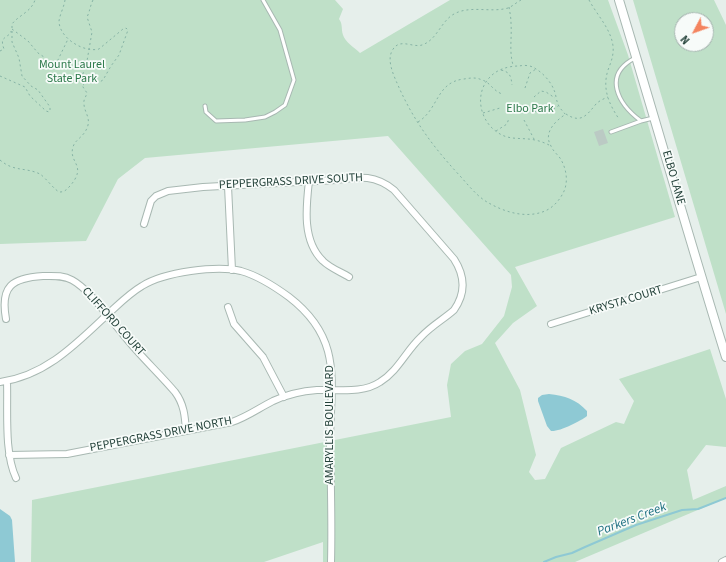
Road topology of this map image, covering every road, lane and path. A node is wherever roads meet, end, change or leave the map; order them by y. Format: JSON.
{"nodes":[{"id":1,"x":35,"y":0,"type":"edge"},
{"id":2,"x":65,"y":0,"type":"edge"},
{"id":3,"x":93,"y":0,"type":"edge"},
{"id":4,"x":263,"y":0,"type":"edge"},
{"id":5,"x":521,"y":0,"type":"edge"},
{"id":6,"x":589,"y":0,"type":"edge"},
{"id":7,"x":619,"y":0,"type":"edge"},
{"id":8,"x":509,"y":7,"type":"junction"},
{"id":9,"x":12,"y":29,"type":"junction"},
{"id":10,"x":68,"y":39,"type":"junction"},
{"id":11,"x":89,"y":50,"type":"junction"},
{"id":12,"x":0,"y":51,"type":"edge"},
{"id":13,"x":636,"y":57,"type":"junction"},
{"id":14,"x":513,"y":66,"type":"junction"},
{"id":15,"x":536,"y":68,"type":"junction"},
{"id":16,"x":500,"y":70,"type":"junction"},
{"id":17,"x":0,"y":76,"type":"edge"},
{"id":18,"x":486,"y":82,"type":"junction"},
{"id":19,"x":82,"y":85,"type":"junction"},
{"id":20,"x":512,"y":85,"type":"dead end"},
{"id":21,"x":525,"y":88,"type":"dead end"},
{"id":22,"x":502,"y":94,"type":"dead end"},
{"id":23,"x":534,"y":97,"type":"dead end"},
{"id":24,"x":608,"y":97,"type":"junction"},
{"id":25,"x":556,"y":98,"type":"junction"},
{"id":26,"x":205,"y":106,"type":"dead end"},
{"id":27,"x":558,"y":106,"type":"junction"},
{"id":28,"x":500,"y":108,"type":"dead end"},
{"id":29,"x":534,"y":111,"type":"dead end"},
{"id":30,"x":482,"y":113,"type":"junction"},
{"id":31,"x":566,"y":114,"type":"junction"},
{"id":32,"x":509,"y":118,"type":"dead end"},
{"id":33,"x":655,"y":118,"type":"junction"},
{"id":34,"x":619,"y":119,"type":"dead end"},
{"id":35,"x":524,"y":120,"type":"dead end"},
{"id":36,"x":641,"y":121,"type":"junction"},
{"id":37,"x":417,"y":122,"type":"junction"},
{"id":38,"x":495,"y":132,"type":"junction"},
{"id":39,"x":611,"y":132,"type":"dead end"},
{"id":40,"x":535,"y":140,"type":"junction"},
{"id":41,"x":550,"y":146,"type":"junction"},
{"id":42,"x":0,"y":160,"type":"edge"},
{"id":43,"x":309,"y":181,"type":"junction"},
{"id":44,"x":228,"y":186,"type":"junction"},
{"id":45,"x":144,"y":224,"type":"dead end"},
{"id":46,"x":232,"y":270,"type":"junction"},
{"id":47,"x":350,"y":277,"type":"dead end"},
{"id":48,"x":701,"y":277,"type":"junction"},
{"id":49,"x":228,"y":307,"type":"dead end"},
{"id":50,"x":108,"y":314,"type":"junction"},
{"id":51,"x":6,"y":319,"type":"dead end"},
{"id":52,"x":551,"y":324,"type":"dead end"},
{"id":53,"x":726,"y":357,"type":"edge"},
{"id":54,"x":7,"y":381,"type":"junction"},
{"id":55,"x":0,"y":382,"type":"edge"},
{"id":56,"x":332,"y":390,"type":"junction"},
{"id":57,"x":284,"y":397,"type":"junction"},
{"id":58,"x":186,"y":431,"type":"junction"},
{"id":59,"x":9,"y":455,"type":"junction"},
{"id":60,"x":16,"y":478,"type":"dead end"},
{"id":61,"x":726,"y":560,"type":"edge"},
{"id":62,"x":331,"y":562,"type":"edge"},
{"id":63,"x":722,"y":562,"type":"edge"}],
"edges":[{"from":1,"to":9,"type":"path"},
{"from":2,"to":10,"type":"path"},
{"from":3,"to":11,"type":"path"},
{"from":4,"to":26,"type":"lane"},
{"from":5,"to":8,"type":"path"},
{"from":6,"to":24,"type":"path"},
{"from":7,"to":13,"type":"street","name":"ELBO LANE"},
{"from":8,"to":14,"type":"path"},
{"from":8,"to":37,"type":"path"},
{"from":9,"to":10,"type":"path"},
{"from":9,"to":12,"type":"path"},
{"from":9,"to":17,"type":"path"},
{"from":10,"to":11,"type":"path"},
{"from":11,"to":19,"type":"path"},
{"from":11,"to":19,"type":"path"},
{"from":13,"to":33,"type":"street","name":"ELBO LANE"},
{"from":13,"to":36,"type":"lane"},
{"from":14,"to":15,"type":"path"},
{"from":14,"to":16,"type":"path"},
{"from":15,"to":21,"type":"path"},
{"from":15,"to":25,"type":"path"},
{"from":16,"to":18,"type":"path"},
{"from":16,"to":20,"type":"path"},
{"from":18,"to":22,"type":"path"},
{"from":18,"to":30,"type":"path"},
{"from":18,"to":37,"type":"path"},
{"from":19,"to":42,"type":"path"},
{"from":23,"to":25,"type":"path"},
{"from":24,"to":31,"type":"path"},
{"from":24,"to":34,"type":"path"},
{"from":25,"to":27,"type":"path"},
{"from":27,"to":29,"type":"path"},
{"from":27,"to":31,"type":"path"},
{"from":28,"to":30,"type":"path"},
{"from":30,"to":38,"type":"path"},
{"from":31,"to":41,"type":"path"},
{"from":32,"to":38,"type":"path"},
{"from":33,"to":36,"type":"lane"},
{"from":33,"to":48,"type":"street","name":"ELBO LANE"},
{"from":35,"to":40,"type":"path"},
{"from":36,"to":39,"type":"lane"},
{"from":37,"to":41,"type":"path"},
{"from":38,"to":40,"type":"path"},
{"from":40,"to":41,"type":"path"},
{"from":43,"to":44,"type":"street","name":"PEPPERGRASS DRIVE SOUTH"},
{"from":43,"to":47,"type":"street"},
{"from":43,"to":56,"type":"street","name":"PEPPERGRASS DRIVE SOUTH"},
{"from":44,"to":45,"type":"street","name":"PEPPERGRASS DRIVE SOUTH"},
{"from":44,"to":46,"type":"street"},
{"from":46,"to":50,"type":"street","name":"AMARYLLIS BOULEVARD"},
{"from":46,"to":56,"type":"street","name":"AMARYLLIS BOULEVARD"},
{"from":48,"to":52,"type":"street","name":"KRYSTA COURT"},
{"from":48,"to":53,"type":"street","name":"ELBO LANE"},
{"from":49,"to":57,"type":"street"},
{"from":50,"to":51,"type":"street","name":"CLIFFORD COURT"},
{"from":50,"to":54,"type":"street","name":"AMARYLLIS BOULEVARD"},
{"from":50,"to":58,"type":"street","name":"CLIFFORD COURT"},
{"from":54,"to":55,"type":"street","name":"AMARYLLIS BOULEVARD"},
{"from":54,"to":59,"type":"street"},
{"from":56,"to":57,"type":"street","name":"PEPPERGRASS DRIVE NORTH"},
{"from":56,"to":62,"type":"street","name":"AMARYLLIS BOULEVARD"},
{"from":57,"to":58,"type":"street","name":"PEPPERGRASS DRIVE NORTH"},
{"from":58,"to":59,"type":"street","name":"PEPPERGRASS DRIVE NORTH"},
{"from":59,"to":60,"type":"street"},
{"from":61,"to":63,"type":"street"}]}
